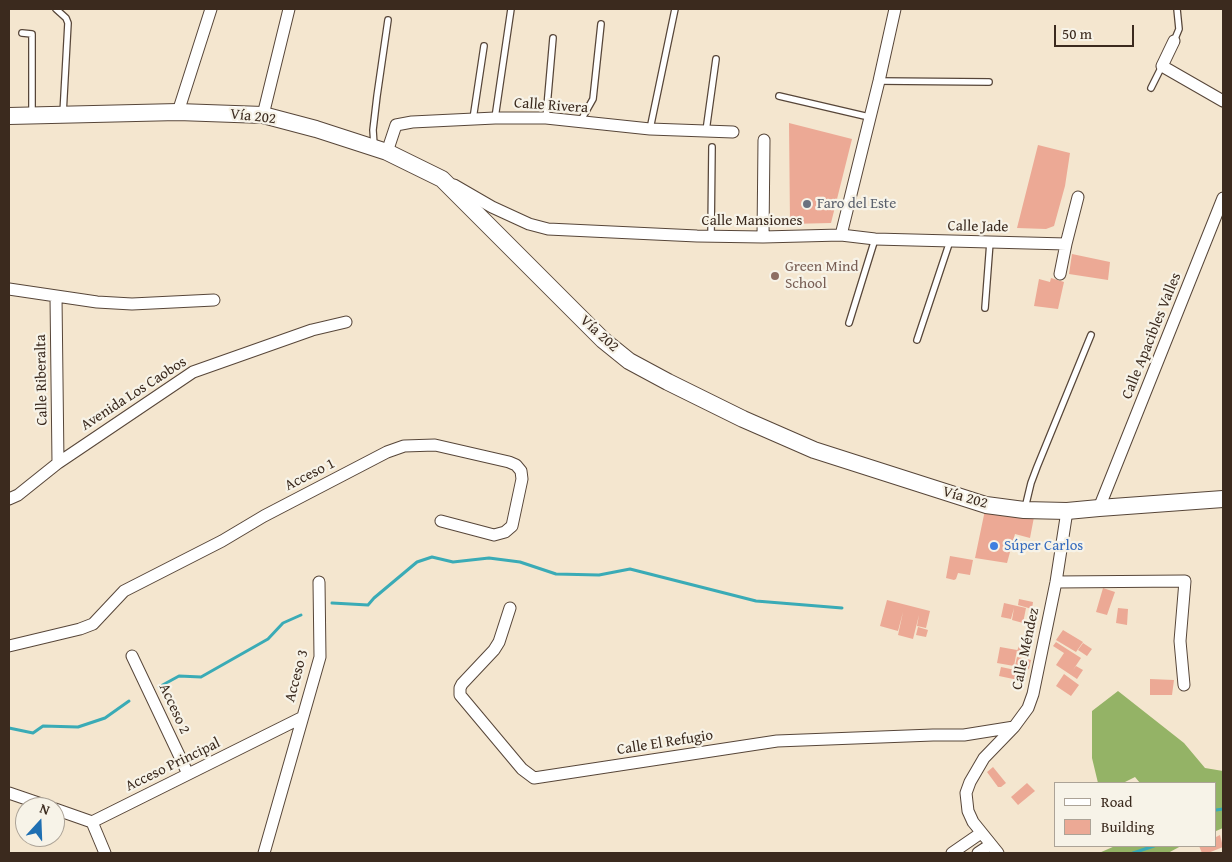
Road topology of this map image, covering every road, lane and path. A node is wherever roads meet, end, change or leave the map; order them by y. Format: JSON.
{"nodes":[{"id":1,"x":56,"y":9,"type":"edge"},
{"id":2,"x":211,"y":9,"type":"edge"},
{"id":3,"x":289,"y":9,"type":"edge"},
{"id":4,"x":511,"y":9,"type":"edge"},
{"id":5,"x":675,"y":9,"type":"edge"},
{"id":6,"x":895,"y":9,"type":"edge"},
{"id":7,"x":1177,"y":9,"type":"edge"},
{"id":8,"x":388,"y":20,"type":"dead end"},
{"id":9,"x":601,"y":24,"type":"dead end"},
{"id":10,"x":22,"y":33,"type":"dead end"},
{"id":11,"x":553,"y":38,"type":"dead end"},
{"id":12,"x":1174,"y":41,"type":"joint"},
{"id":13,"x":484,"y":46,"type":"dead end"},
{"id":14,"x":716,"y":59,"type":"dead end"},
{"id":15,"x":1162,"y":66,"type":"junction"},
{"id":16,"x":879,"y":81,"type":"junction"},
{"id":17,"x":990,"y":82,"type":"dead end"},
{"id":18,"x":1151,"y":88,"type":"dead end"},
{"id":19,"x":779,"y":96,"type":"dead end"},
{"id":20,"x":1223,"y":101,"type":"edge"},
{"id":21,"x":178,"y":112,"type":"junction"},
{"id":22,"x":32,"y":115,"type":"junction"},
{"id":23,"x":63,"y":115,"type":"junction"},
{"id":24,"x":9,"y":116,"type":"edge"},
{"id":25,"x":263,"y":116,"type":"junction"},
{"id":26,"x":870,"y":117,"type":"junction"},
{"id":27,"x":495,"y":118,"type":"junction"},
{"id":28,"x":546,"y":118,"type":"junction"},
{"id":29,"x":473,"y":119,"type":"junction"},
{"id":30,"x":580,"y":122,"type":"junction"},
{"id":31,"x":650,"y":129,"type":"junction"},
{"id":32,"x":706,"y":131,"type":"junction"},
{"id":33,"x":733,"y":132,"type":"dead end"},
{"id":34,"x":764,"y":140,"type":"dead end"},
{"id":35,"x":712,"y":147,"type":"dead end"},
{"id":36,"x":381,"y":150,"type":"junction"},
{"id":37,"x":442,"y":179,"type":"junction"},
{"id":38,"x":1078,"y":197,"type":"dead end"},
{"id":39,"x":1223,"y":198,"type":"edge"},
{"id":40,"x":711,"y":236,"type":"junction"},
{"id":41,"x":841,"y":236,"type":"junction"},
{"id":42,"x":763,"y":237,"type":"junction"},
{"id":43,"x":875,"y":239,"type":"junction"},
{"id":44,"x":950,"y":241,"type":"junction"},
{"id":45,"x":990,"y":242,"type":"junction"},
{"id":46,"x":1066,"y":244,"type":"junction"},
{"id":47,"x":1060,"y":274,"type":"dead end"},
{"id":48,"x":9,"y":289,"type":"edge"},
{"id":49,"x":56,"y":297,"type":"junction"},
{"id":50,"x":214,"y":300,"type":"dead end"},
{"id":51,"x":985,"y":308,"type":"dead end"},
{"id":52,"x":346,"y":322,"type":"dead end"},
{"id":53,"x":849,"y":323,"type":"dead end"},
{"id":54,"x":1091,"y":335,"type":"dead end"},
{"id":55,"x":917,"y":340,"type":"dead end"},
{"id":56,"x":58,"y":463,"type":"junction"},
{"id":57,"x":9,"y":499,"type":"edge"},
{"id":58,"x":1223,"y":500,"type":"edge"},
{"id":59,"x":1099,"y":508,"type":"junction"},
{"id":60,"x":1024,"y":510,"type":"junction"},
{"id":61,"x":1067,"y":511,"type":"junction"},
{"id":62,"x":441,"y":521,"type":"dead end"},
{"id":63,"x":320,"y":582,"type":"dead end"},
{"id":64,"x":1056,"y":582,"type":"junction"},
{"id":65,"x":510,"y":608,"type":"dead end"},
{"id":66,"x":9,"y":646,"type":"edge"},
{"id":67,"x":132,"y":656,"type":"dead end"},
{"id":68,"x":1184,"y":685,"type":"dead end"},
{"id":69,"x":302,"y":718,"type":"junction"},
{"id":70,"x":1014,"y":727,"type":"junction"},
{"id":71,"x":188,"y":774,"type":"junction"},
{"id":72,"x":65,"y":813,"type":"edge"},
{"id":73,"x":92,"y":822,"type":"junction"},
{"id":74,"x":981,"y":832,"type":"junction"},
{"id":75,"x":994,"y":849,"type":"edge"},
{"id":76,"x":105,"y":853,"type":"edge"},
{"id":77,"x":264,"y":853,"type":"edge"},
{"id":78,"x":952,"y":853,"type":"edge"},
{"id":79,"x":978,"y":853,"type":"edge"}],
"edges":[{"from":1,"to":23,"type":"lane"},
{"from":2,"to":21,"type":"street"},
{"from":3,"to":25,"type":"street"},
{"from":4,"to":27,"type":"lane"},
{"from":5,"to":31,"type":"lane"},
{"from":6,"to":16,"type":"street"},
{"from":7,"to":12,"type":"lane"},
{"from":8,"to":36,"type":"lane"},
{"from":9,"to":30,"type":"lane"},
{"from":10,"to":22,"type":"lane"},
{"from":11,"to":28,"type":"lane"},
{"from":12,"to":15,"type":"street"},
{"from":13,"to":29,"type":"lane"},
{"from":14,"to":32,"type":"lane"},
{"from":15,"to":18,"type":"lane"},
{"from":15,"to":20,"type":"street"},
{"from":16,"to":17,"type":"lane"},
{"from":16,"to":26,"type":"street"},
{"from":19,"to":26,"type":"lane"},
{"from":21,"to":23,"type":"main road","name":"Vía 202"},
{"from":21,"to":25,"type":"main road","name":"Vía 202"},
{"from":22,"to":23,"type":"main road","name":"Vía 202"},
{"from":22,"to":24,"type":"main road","name":"Vía 202"},
{"from":25,"to":36,"type":"main road","name":"Vía 202"},
{"from":26,"to":41,"type":"street"},
{"from":27,"to":28,"type":"street","name":"Calle Rivera"},
{"from":27,"to":29,"type":"street","name":"Calle Rivera"},
{"from":28,"to":30,"type":"street","name":"Calle Rivera"},
{"from":29,"to":36,"type":"street","name":"Calle Rivera"},
{"from":30,"to":31,"type":"street","name":"Calle Rivera"},
{"from":31,"to":32,"type":"street","name":"Calle Rivera"},
{"from":32,"to":33,"type":"street","name":"Calle Rivera"},
{"from":34,"to":42,"type":"street"},
{"from":35,"to":40,"type":"lane"},
{"from":36,"to":37,"type":"main road","name":"Vía 202"},
{"from":37,"to":40,"type":"street","name":"Calle Mansiones"},
{"from":37,"to":60,"type":"main road","name":"Vía 202"},
{"from":38,"to":46,"type":"street"},
{"from":39,"to":59,"type":"street","name":"Calle Apacibles Valles"},
{"from":40,"to":42,"type":"street","name":"Calle Mansiones"},
{"from":41,"to":42,"type":"street","name":"Calle Mansiones"},
{"from":41,"to":43,"type":"street","name":"Calle Jade"},
{"from":43,"to":44,"type":"street","name":"Calle Jade"},
{"from":43,"to":53,"type":"lane"},
{"from":44,"to":45,"type":"street","name":"Calle Jade"},
{"from":44,"to":55,"type":"lane"},
{"from":45,"to":46,"type":"street","name":"Calle Jade"},
{"from":45,"to":51,"type":"lane"},
{"from":46,"to":47,"type":"street"},
{"from":48,"to":49,"type":"street"},
{"from":49,"to":50,"type":"street"},
{"from":49,"to":56,"type":"street","name":"Calle Riberalta"},
{"from":52,"to":56,"type":"street","name":"Avenida Los Caobos"},
{"from":54,"to":60,"type":"lane"},
{"from":56,"to":57,"type":"street","name":"Avenida Los Caobos"},
{"from":58,"to":59,"type":"main road","name":"Vía 202"},
{"from":59,"to":61,"type":"main road","name":"Vía 202"},
{"from":60,"to":61,"type":"main road","name":"Vía 202"},
{"from":61,"to":64,"type":"street","name":"Calle Méndez"},
{"from":62,"to":66,"type":"street","name":"Acceso 1"},
{"from":63,"to":69,"type":"street","name":"Acceso 3"},
{"from":64,"to":68,"type":"street"},
{"from":64,"to":70,"type":"street","name":"Calle Méndez"},
{"from":65,"to":70,"type":"street","name":"Calle El Refugio"},
{"from":67,"to":71,"type":"street","name":"Acceso 2"},
{"from":69,"to":71,"type":"street","name":"Acceso Principal"},
{"from":69,"to":77,"type":"street"},
{"from":70,"to":74,"type":"street","name":"Calle Méndez"},
{"from":71,"to":73,"type":"street","name":"Acceso Principal"},
{"from":72,"to":73,"type":"street"},
{"from":73,"to":76,"type":"street"},
{"from":74,"to":75,"type":"street","name":"Calle Méndez"},
{"from":74,"to":78,"type":"street"},
{"from":75,"to":79,"type":"street"}]}
